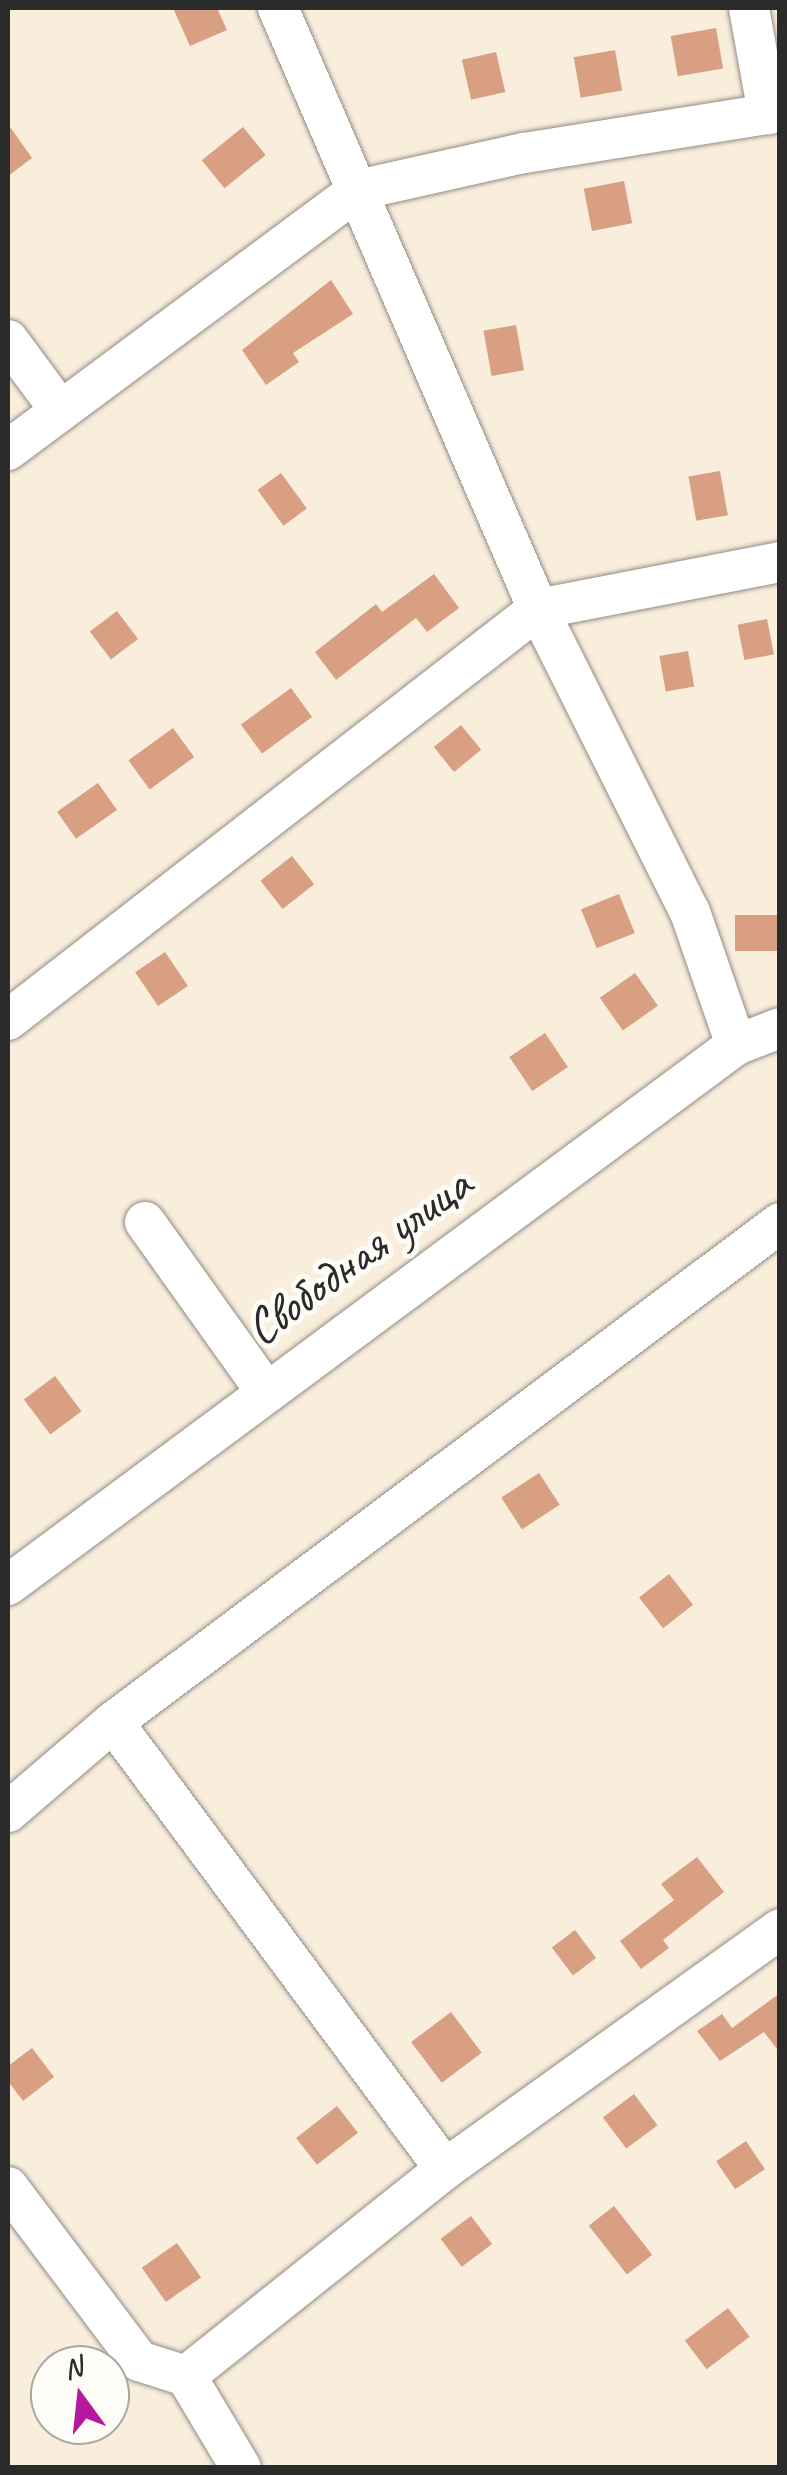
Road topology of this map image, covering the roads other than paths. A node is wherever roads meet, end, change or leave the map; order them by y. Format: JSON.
{"nodes":[{"id":1,"x":278,"y":8,"type":"edge"},
{"id":2,"x":750,"y":8,"type":"edge"},
{"id":3,"x":774,"y":113,"type":"edge"},
{"id":4,"x":358,"y":190,"type":"junction"},
{"id":5,"x":8,"y":340,"type":"edge"},
{"id":6,"x":60,"y":410,"type":"junction"},
{"id":7,"x":8,"y":450,"type":"edge"},
{"id":8,"x":780,"y":562,"type":"edge"},
{"id":9,"x":538,"y":609,"type":"junction"},
{"id":10,"x":8,"y":1020,"type":"edge"},
{"id":11,"x":780,"y":1028,"type":"edge"},
{"id":12,"x":736,"y":1045,"type":"junction"},
{"id":13,"x":145,"y":1222,"type":"dead end"},
{"id":14,"x":780,"y":1223,"type":"edge"},
{"id":15,"x":264,"y":1389,"type":"junction"},
{"id":16,"x":8,"y":1585,"type":"edge"},
{"id":17,"x":113,"y":1722,"type":"junction"},
{"id":18,"x":8,"y":1812,"type":"edge"},
{"id":19,"x":780,"y":1928,"type":"edge"},
{"id":20,"x":446,"y":2169,"type":"junction"},
{"id":21,"x":8,"y":2187,"type":"edge"},
{"id":22,"x":186,"y":2376,"type":"junction"},
{"id":23,"x":241,"y":2468,"type":"edge"}],
"edges":[{"from":1,"to":4,"type":"street"},
{"from":2,"to":3,"type":"street"},
{"from":3,"to":4,"type":"street"},
{"from":4,"to":6,"type":"street"},
{"from":4,"to":9,"type":"street"},
{"from":5,"to":6,"type":"street"},
{"from":6,"to":7,"type":"street"},
{"from":8,"to":9,"type":"street"},
{"from":9,"to":10,"type":"street"},
{"from":9,"to":12,"type":"street"},
{"from":11,"to":12,"type":"street","name":"Свободная улица"},
{"from":12,"to":15,"type":"street","name":"Свободная улица"},
{"from":13,"to":15,"type":"street"},
{"from":14,"to":17,"type":"street"},
{"from":15,"to":16,"type":"street","name":"Свободная улица"},
{"from":17,"to":18,"type":"street"},
{"from":17,"to":20,"type":"street"},
{"from":19,"to":20,"type":"street"},
{"from":20,"to":22,"type":"street"},
{"from":21,"to":22,"type":"street"},
{"from":22,"to":23,"type":"street"}]}
